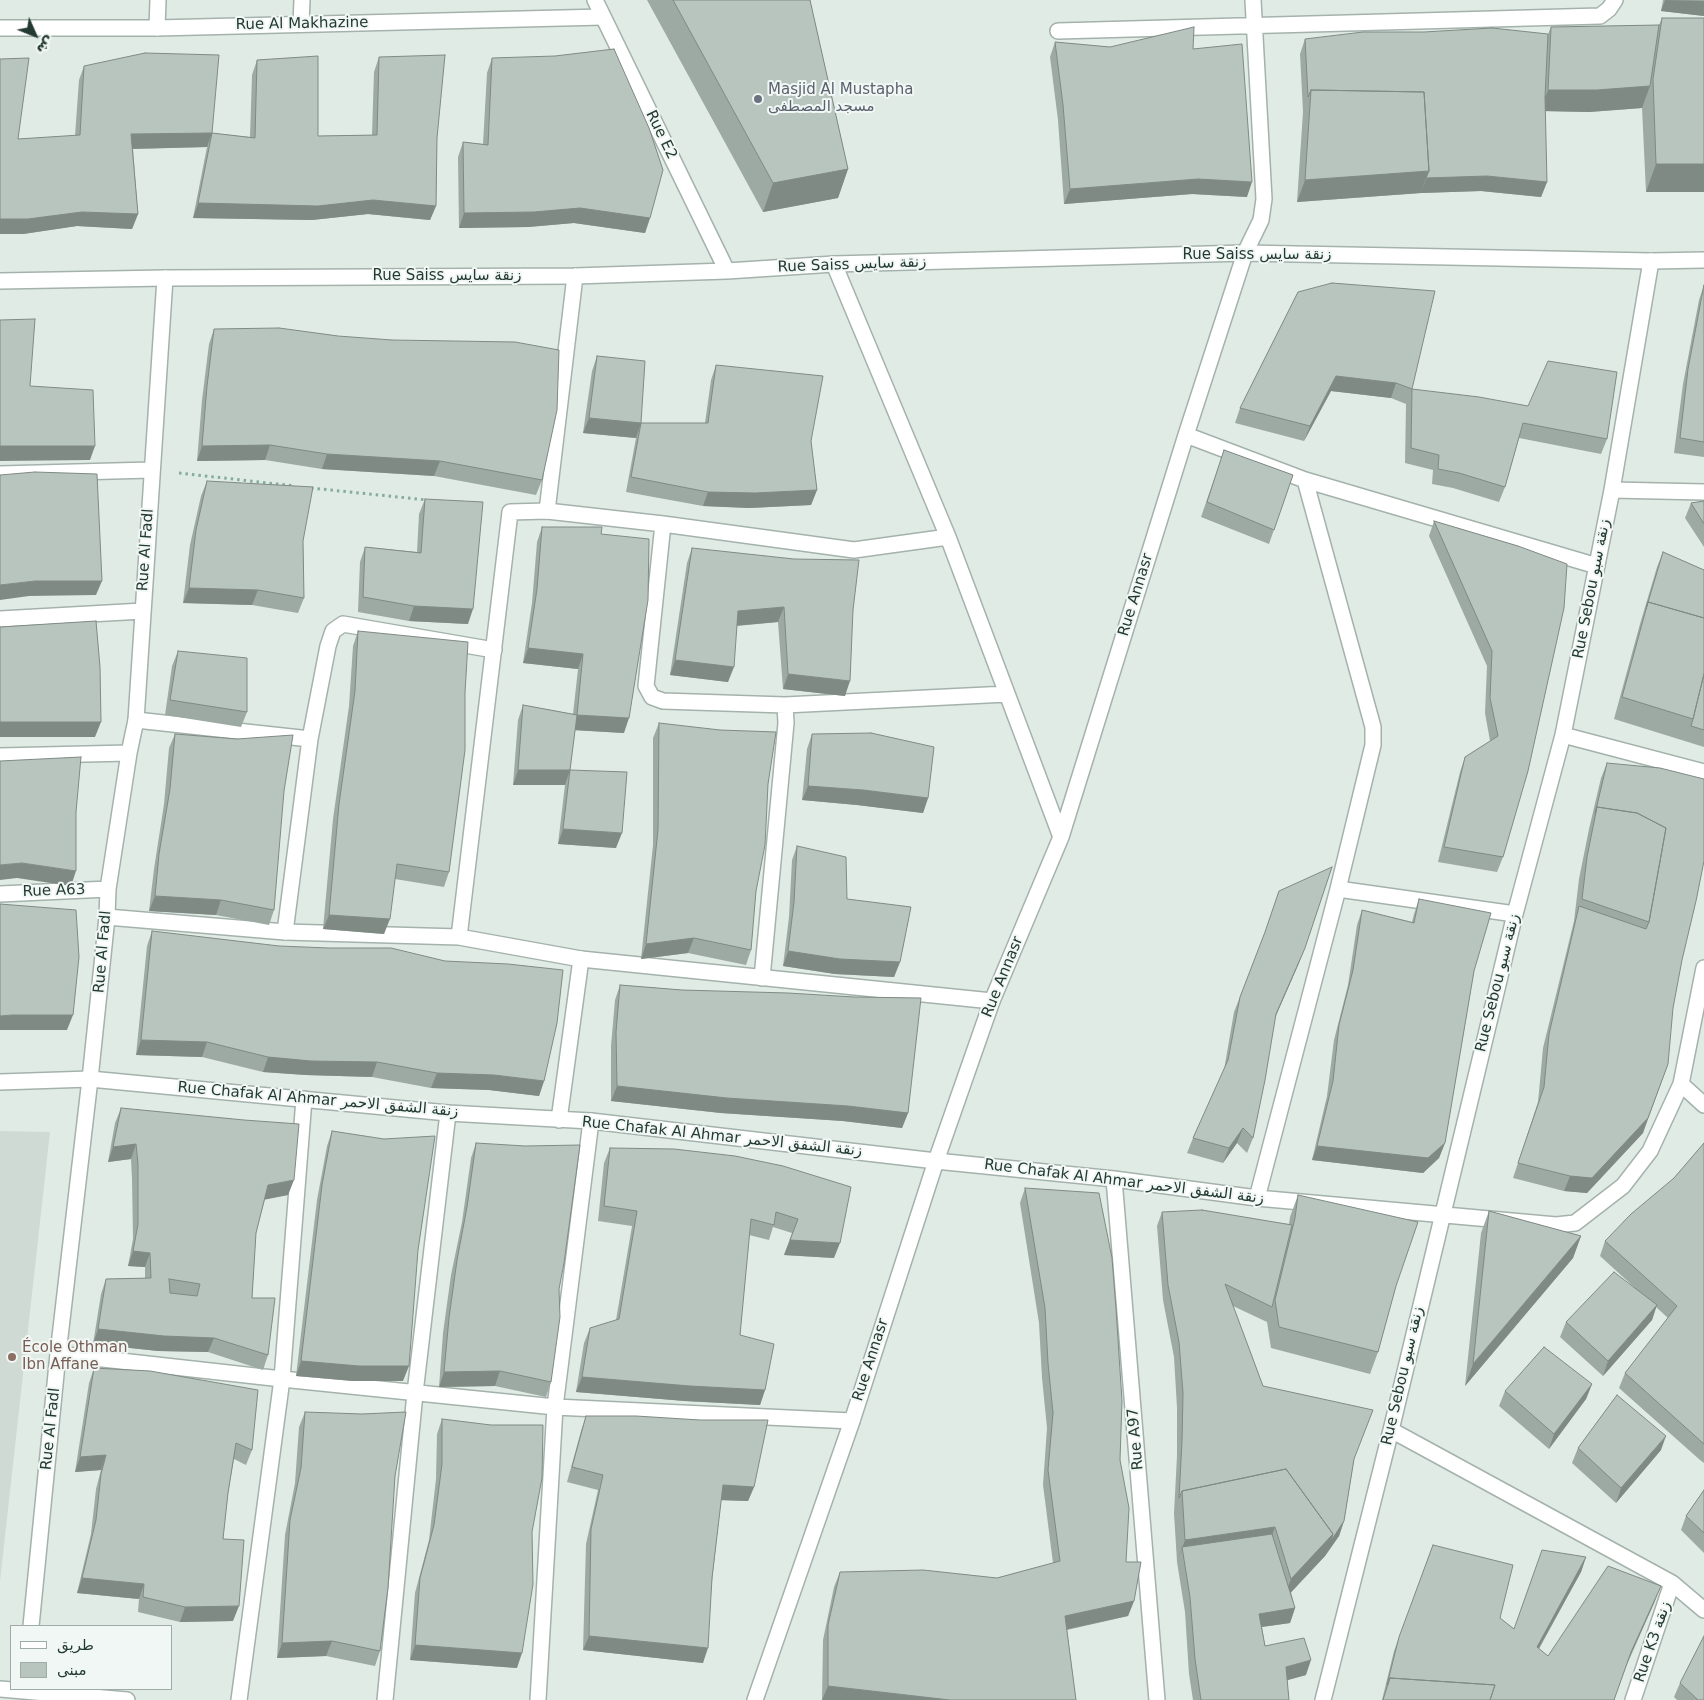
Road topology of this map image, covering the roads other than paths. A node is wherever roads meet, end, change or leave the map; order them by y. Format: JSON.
{"nodes":[{"id":1,"x":158,"y":0,"type":"edge"},
{"id":2,"x":302,"y":0,"type":"edge"},
{"id":3,"x":596,"y":0,"type":"edge"},
{"id":4,"x":1253,"y":0,"type":"edge"},
{"id":5,"x":1615,"y":0,"type":"edge"},
{"id":6,"x":603,"y":17,"type":"junction"},
{"id":7,"x":301,"y":24,"type":"junction"},
{"id":8,"x":1254,"y":26,"type":"junction"},
{"id":9,"x":0,"y":28,"type":"edge"},
{"id":10,"x":158,"y":28,"type":"junction"},
{"id":11,"x":1058,"y":31,"type":"dead end"},
{"id":12,"x":1246,"y":253,"type":"junction"},
{"id":13,"x":1651,"y":260,"type":"junction"},
{"id":14,"x":1704,"y":260,"type":"edge"},
{"id":15,"x":834,"y":264,"type":"junction"},
{"id":16,"x":727,"y":271,"type":"junction"},
{"id":17,"x":575,"y":276,"type":"junction"},
{"id":18,"x":165,"y":278,"type":"junction"},
{"id":19,"x":0,"y":281,"type":"edge"},
{"id":20,"x":1186,"y":435,"type":"junction"},
{"id":21,"x":151,"y":470,"type":"junction"},
{"id":22,"x":0,"y":474,"type":"edge"},
{"id":23,"x":1305,"y":480,"type":"junction"},
{"id":24,"x":1612,"y":490,"type":"junction"},
{"id":25,"x":1704,"y":492,"type":"edge"},
{"id":26,"x":547,"y":511,"type":"junction"},
{"id":27,"x":663,"y":524,"type":"junction"},
{"id":28,"x":948,"y":537,"type":"junction"},
{"id":29,"x":1597,"y":566,"type":"junction"},
{"id":30,"x":143,"y":611,"type":"junction"},
{"id":31,"x":0,"y":619,"type":"edge"},
{"id":32,"x":494,"y":650,"type":"junction"},
{"id":33,"x":1007,"y":694,"type":"junction"},
{"id":34,"x":785,"y":705,"type":"junction"},
{"id":35,"x":136,"y":720,"type":"junction"},
{"id":36,"x":1563,"y":735,"type":"junction"},
{"id":37,"x":310,"y":739,"type":"junction"},
{"id":38,"x":129,"y":753,"type":"junction"},
{"id":39,"x":0,"y":756,"type":"edge"},
{"id":40,"x":1704,"y":772,"type":"edge"},
{"id":41,"x":1061,"y":837,"type":"junction"},
{"id":42,"x":108,"y":889,"type":"junction"},
{"id":43,"x":1338,"y":889,"type":"junction"},
{"id":44,"x":0,"y":894,"type":"edge"},
{"id":45,"x":1515,"y":914,"type":"junction"},
{"id":46,"x":107,"y":917,"type":"junction"},
{"id":47,"x":286,"y":932,"type":"junction"},
{"id":48,"x":459,"y":937,"type":"junction"},
{"id":49,"x":581,"y":959,"type":"junction"},
{"id":50,"x":1704,"y":968,"type":"edge"},
{"id":51,"x":762,"y":978,"type":"junction"},
{"id":52,"x":992,"y":1001,"type":"junction"},
{"id":53,"x":90,"y":1079,"type":"junction"},
{"id":54,"x":0,"y":1082,"type":"edge"},
{"id":55,"x":1681,"y":1084,"type":"junction"},
{"id":56,"x":304,"y":1099,"type":"junction"},
{"id":57,"x":1704,"y":1104,"type":"edge"},
{"id":58,"x":448,"y":1113,"type":"junction"},
{"id":59,"x":559,"y":1120,"type":"junction"},
{"id":60,"x":591,"y":1121,"type":"junction"},
{"id":61,"x":936,"y":1161,"type":"junction"},
{"id":62,"x":1114,"y":1179,"type":"junction"},
{"id":63,"x":1257,"y":1198,"type":"junction"},
{"id":64,"x":1442,"y":1214,"type":"junction"},
{"id":65,"x":58,"y":1354,"type":"junction"},
{"id":66,"x":282,"y":1380,"type":"junction"},
{"id":67,"x":415,"y":1393,"type":"junction"},
{"id":68,"x":555,"y":1407,"type":"junction"},
{"id":69,"x":852,"y":1421,"type":"junction"},
{"id":70,"x":1390,"y":1430,"type":"junction"},
{"id":71,"x":1672,"y":1583,"type":"junction"},
{"id":72,"x":1704,"y":1610,"type":"edge"},
{"id":73,"x":31,"y":1625,"type":"edge"},
{"id":74,"x":0,"y":1689,"type":"edge"},
{"id":75,"x":24,"y":1693,"type":"edge"},
{"id":76,"x":127,"y":1700,"type":"edge"},
{"id":77,"x":239,"y":1700,"type":"edge"},
{"id":78,"x":385,"y":1700,"type":"edge"},
{"id":79,"x":538,"y":1700,"type":"edge"},
{"id":80,"x":755,"y":1700,"type":"edge"},
{"id":81,"x":1157,"y":1700,"type":"edge"},
{"id":82,"x":1323,"y":1700,"type":"edge"},
{"id":83,"x":1633,"y":1700,"type":"edge"}],
"edges":[{"from":1,"to":10,"type":"street"},
{"from":2,"to":7,"type":"street"},
{"from":3,"to":6,"type":"street","name":"Rue E2"},
{"from":4,"to":8,"type":"street","name":"Rue Annasr"},
{"from":5,"to":8,"type":"street"},
{"from":6,"to":7,"type":"street","name":"Rue Al Makhazine"},
{"from":6,"to":16,"type":"street","name":"Rue E2"},
{"from":7,"to":10,"type":"street","name":"Rue Al Makhazine"},
{"from":8,"to":11,"type":"street"},
{"from":8,"to":12,"type":"street","name":"Rue Annasr"},
{"from":9,"to":10,"type":"street","name":"Rue Al Makhazine"},
{"from":12,"to":13,"type":"street","name":"Rue Saiss زنقة سايس"},
{"from":12,"to":15,"type":"street","name":"Rue Saiss زنقة سايس"},
{"from":12,"to":20,"type":"street","name":"Rue Annasr"},
{"from":13,"to":14,"type":"street","name":"Rue Saiss زنقة سايس"},
{"from":13,"to":24,"type":"street","name":"Rue Sebou زنقة سبو"},
{"from":15,"to":16,"type":"street","name":"Rue Saiss زنقة سايس"},
{"from":15,"to":28,"type":"street"},
{"from":16,"to":17,"type":"street","name":"Rue Saiss زنقة سايس"},
{"from":17,"to":18,"type":"street","name":"Rue Saiss زنقة سايس"},
{"from":17,"to":26,"type":"street"},
{"from":18,"to":19,"type":"street","name":"Rue Saiss زنقة سايس"},
{"from":18,"to":21,"type":"street","name":"Rue Al Fadl"},
{"from":20,"to":23,"type":"street"},
{"from":20,"to":41,"type":"street","name":"Rue Annasr"},
{"from":21,"to":22,"type":"street"},
{"from":21,"to":30,"type":"street","name":"Rue Al Fadl"},
{"from":23,"to":29,"type":"street"},
{"from":23,"to":43,"type":"street"},
{"from":24,"to":25,"type":"street"},
{"from":24,"to":29,"type":"street","name":"Rue Sebou زنقة سبو"},
{"from":26,"to":27,"type":"street"},
{"from":26,"to":32,"type":"street"},
{"from":27,"to":28,"type":"street"},
{"from":27,"to":34,"type":"street"},
{"from":28,"to":33,"type":"street"},
{"from":29,"to":36,"type":"street","name":"Rue Sebou زنقة سبو"},
{"from":30,"to":31,"type":"street"},
{"from":30,"to":35,"type":"street","name":"Rue Al Fadl"},
{"from":32,"to":37,"type":"street"},
{"from":32,"to":48,"type":"street"},
{"from":33,"to":34,"type":"street"},
{"from":33,"to":41,"type":"street"},
{"from":34,"to":51,"type":"street"},
{"from":35,"to":37,"type":"street"},
{"from":35,"to":38,"type":"street","name":"Rue Al Fadl"},
{"from":36,"to":40,"type":"street"},
{"from":36,"to":45,"type":"street","name":"Rue Sebou زنقة سبو"},
{"from":37,"to":47,"type":"street"},
{"from":38,"to":39,"type":"street"},
{"from":38,"to":42,"type":"street","name":"Rue Al Fadl"},
{"from":41,"to":52,"type":"street","name":"Rue Annasr"},
{"from":42,"to":44,"type":"street","name":"Rue A63"},
{"from":42,"to":46,"type":"street","name":"Rue Al Fadl"},
{"from":43,"to":45,"type":"street"},
{"from":43,"to":63,"type":"street"},
{"from":45,"to":64,"type":"street","name":"Rue Sebou زنقة سبو"},
{"from":46,"to":47,"type":"street"},
{"from":46,"to":53,"type":"street","name":"Rue Al Fadl"},
{"from":47,"to":48,"type":"street"},
{"from":48,"to":49,"type":"street"},
{"from":49,"to":51,"type":"street"},
{"from":49,"to":59,"type":"street"},
{"from":50,"to":55,"type":"street","name":"Rue Chafak Al Ahmar زنقة الشفق الاحمر"},
{"from":51,"to":52,"type":"street"},
{"from":52,"to":61,"type":"street","name":"Rue Annasr"},
{"from":53,"to":54,"type":"street","name":"Rue Chafak Al Ahmar زنقة الشفق الاحمر"},
{"from":53,"to":56,"type":"street","name":"Rue Chafak Al Ahmar زنقة الشفق الاحمر"},
{"from":53,"to":65,"type":"street","name":"Rue Al Fadl"},
{"from":55,"to":57,"type":"street"},
{"from":55,"to":64,"type":"street","name":"Rue Chafak Al Ahmar زنقة الشفق الاحمر"},
{"from":56,"to":58,"type":"street","name":"Rue Chafak Al Ahmar زنقة الشفق الاحمر"},
{"from":56,"to":66,"type":"street"},
{"from":58,"to":59,"type":"street","name":"Rue Chafak Al Ahmar زنقة الشفق الاحمر"},
{"from":58,"to":67,"type":"street"},
{"from":59,"to":60,"type":"street","name":"Rue Chafak Al Ahmar زنقة الشفق الاحمر"},
{"from":60,"to":61,"type":"street","name":"Rue Chafak Al Ahmar زنقة الشفق الاحمر"},
{"from":60,"to":68,"type":"street"},
{"from":61,"to":62,"type":"street","name":"Rue Chafak Al Ahmar زنقة الشفق الاحمر"},
{"from":61,"to":69,"type":"street","name":"Rue Annasr"},
{"from":62,"to":63,"type":"street","name":"Rue Chafak Al Ahmar زنقة الشفق الاحمر"},
{"from":62,"to":81,"type":"street","name":"Rue A97"},
{"from":63,"to":64,"type":"street","name":"Rue Chafak Al Ahmar زنقة الشفق الاحمر"},
{"from":64,"to":70,"type":"street","name":"Rue Sebou زنقة سبو"},
{"from":65,"to":66,"type":"street"},
{"from":65,"to":73,"type":"street","name":"Rue Al Fadl"},
{"from":66,"to":67,"type":"street"},
{"from":66,"to":77,"type":"street"},
{"from":67,"to":68,"type":"street"},
{"from":67,"to":78,"type":"street"},
{"from":68,"to":69,"type":"street"},
{"from":68,"to":79,"type":"street"},
{"from":69,"to":80,"type":"street","name":"Rue Annasr"},
{"from":70,"to":71,"type":"street"},
{"from":70,"to":82,"type":"street","name":"Rue Sebou زنقة سبو"},
{"from":71,"to":72,"type":"street"},
{"from":71,"to":83,"type":"street","name":"Rue K3 زنقة"},
{"from":74,"to":75,"type":"street"},
{"from":75,"to":76,"type":"street"}]}
